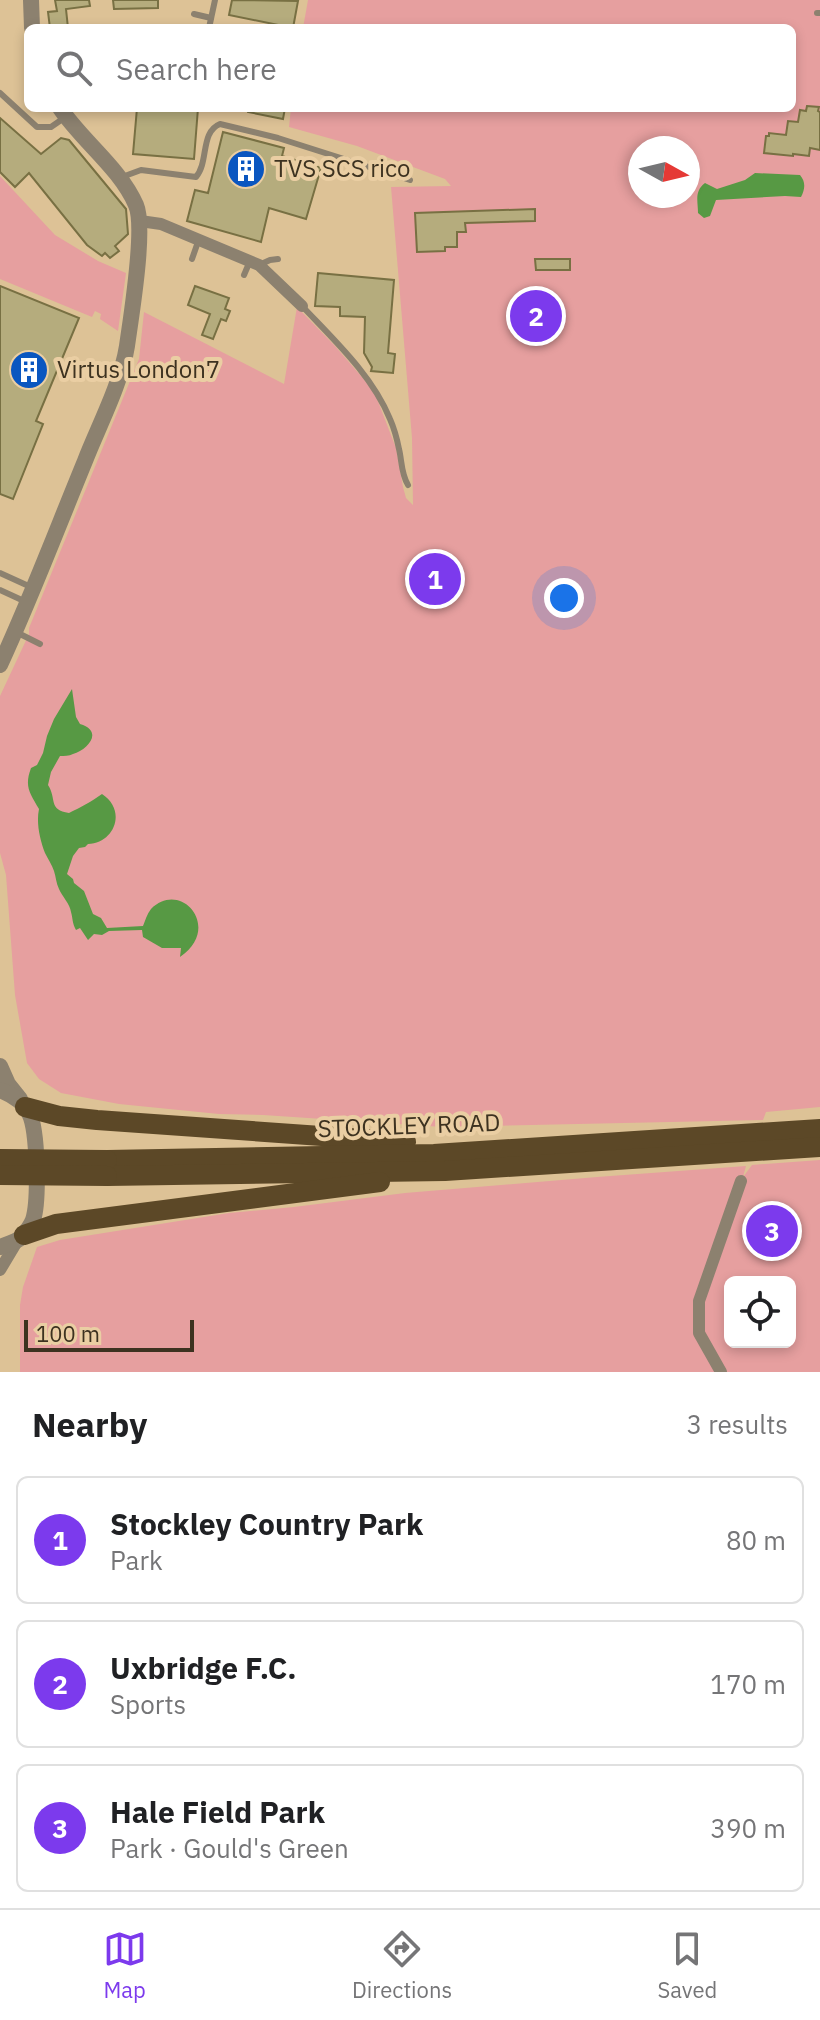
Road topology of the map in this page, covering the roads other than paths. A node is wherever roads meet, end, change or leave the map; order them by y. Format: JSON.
{"nodes":[{"id":1,"x":31,"y":0,"type":"edge"},
{"id":2,"x":215,"y":0,"type":"edge"},
{"id":3,"x":194,"y":14,"type":"dead end"},
{"id":4,"x":211,"y":18,"type":"junction"},
{"id":5,"x":32,"y":24,"type":"edge"},
{"id":6,"x":210,"y":24,"type":"edge"},
{"id":7,"x":0,"y":93,"type":"edge"},
{"id":8,"x":63,"y":112,"type":"edge"},
{"id":9,"x":119,"y":178,"type":"junction"},
{"id":10,"x":410,"y":180,"type":"dead end"},
{"id":11,"x":140,"y":221,"type":"junction"},
{"id":12,"x":199,"y":239,"type":"junction"},
{"id":13,"x":192,"y":259,"type":"dead end"},
{"id":14,"x":278,"y":259,"type":"dead end"},
{"id":15,"x":254,"y":263,"type":"junction"},
{"id":16,"x":244,"y":275,"type":"dead end"},
{"id":17,"x":302,"y":306,"type":"joint"},
{"id":18,"x":408,"y":485,"type":"dead end"},
{"id":19,"x":0,"y":573,"type":"edge"},
{"id":20,"x":0,"y":590,"type":"edge"},
{"id":21,"x":30,"y":595,"type":"junction"},
{"id":22,"x":15,"y":632,"type":"junction"},
{"id":23,"x":40,"y":644,"type":"dead end"},
{"id":24,"x":0,"y":665,"type":"edge"},
{"id":25,"x":0,"y":1066,"type":"edge"},
{"id":26,"x":0,"y":1090,"type":"edge"},
{"id":27,"x":24,"y":1105,"type":"junction"},
{"id":28,"x":820,"y":1129,"type":"edge"},
{"id":29,"x":820,"y":1147,"type":"edge"},
{"id":30,"x":504,"y":1149,"type":"junction"},
{"id":31,"x":0,"y":1159,"type":"edge"},
{"id":32,"x":107,"y":1168,"type":"junction"},
{"id":33,"x":445,"y":1171,"type":"junction"},
{"id":34,"x":0,"y":1175,"type":"edge"},
{"id":35,"x":741,"y":1181,"type":"dead end"},
{"id":36,"x":21,"y":1238,"type":"junction"},
{"id":37,"x":0,"y":1247,"type":"edge"},
{"id":38,"x":0,"y":1270,"type":"edge"},
{"id":39,"x":721,"y":1372,"type":"edge"}],
"edges":[{"from":1,"to":5,"type":"street"},
{"from":2,"to":4,"type":"lane"},
{"from":3,"to":4,"type":"lane"},
{"from":4,"to":6,"type":"lane"},
{"from":7,"to":8,"type":"lane"},
{"from":8,"to":9,"type":"street"},
{"from":9,"to":10,"type":"lane"},
{"from":9,"to":11,"type":"street"},
{"from":11,"to":12,"type":"street"},
{"from":11,"to":21,"type":"street"},
{"from":12,"to":13,"type":"lane"},
{"from":12,"to":15,"type":"street"},
{"from":14,"to":15,"type":"lane"},
{"from":15,"to":16,"type":"lane"},
{"from":15,"to":17,"type":"street"},
{"from":17,"to":18,"type":"lane"},
{"from":19,"to":21,"type":"lane"},
{"from":20,"to":21,"type":"lane"},
{"from":21,"to":22,"type":"street"},
{"from":22,"to":23,"type":"lane"},
{"from":22,"to":24,"type":"street"},
{"from":25,"to":27,"type":"street"},
{"from":26,"to":27,"type":"street"},
{"from":27,"to":30,"type":"main road"},
{"from":27,"to":36,"type":"street"},
{"from":28,"to":30,"type":"main road","name":"STOCKLEY ROAD"},
{"from":29,"to":33,"type":"main road","name":"STOCKLEY ROAD"},
{"from":30,"to":32,"type":"main road","name":"STOCKLEY ROAD"},
{"from":31,"to":32,"type":"main road","name":"STOCKLEY ROAD","bridge":true},
{"from":32,"to":33,"type":"main road","name":"STOCKLEY ROAD"},
{"from":32,"to":34,"type":"main road","name":"STOCKLEY ROAD","bridge":true},
{"from":33,"to":36,"type":"main road"},
{"from":35,"to":39,"type":"street"},
{"from":36,"to":37,"type":"street"},
{"from":36,"to":38,"type":"street"}]}
